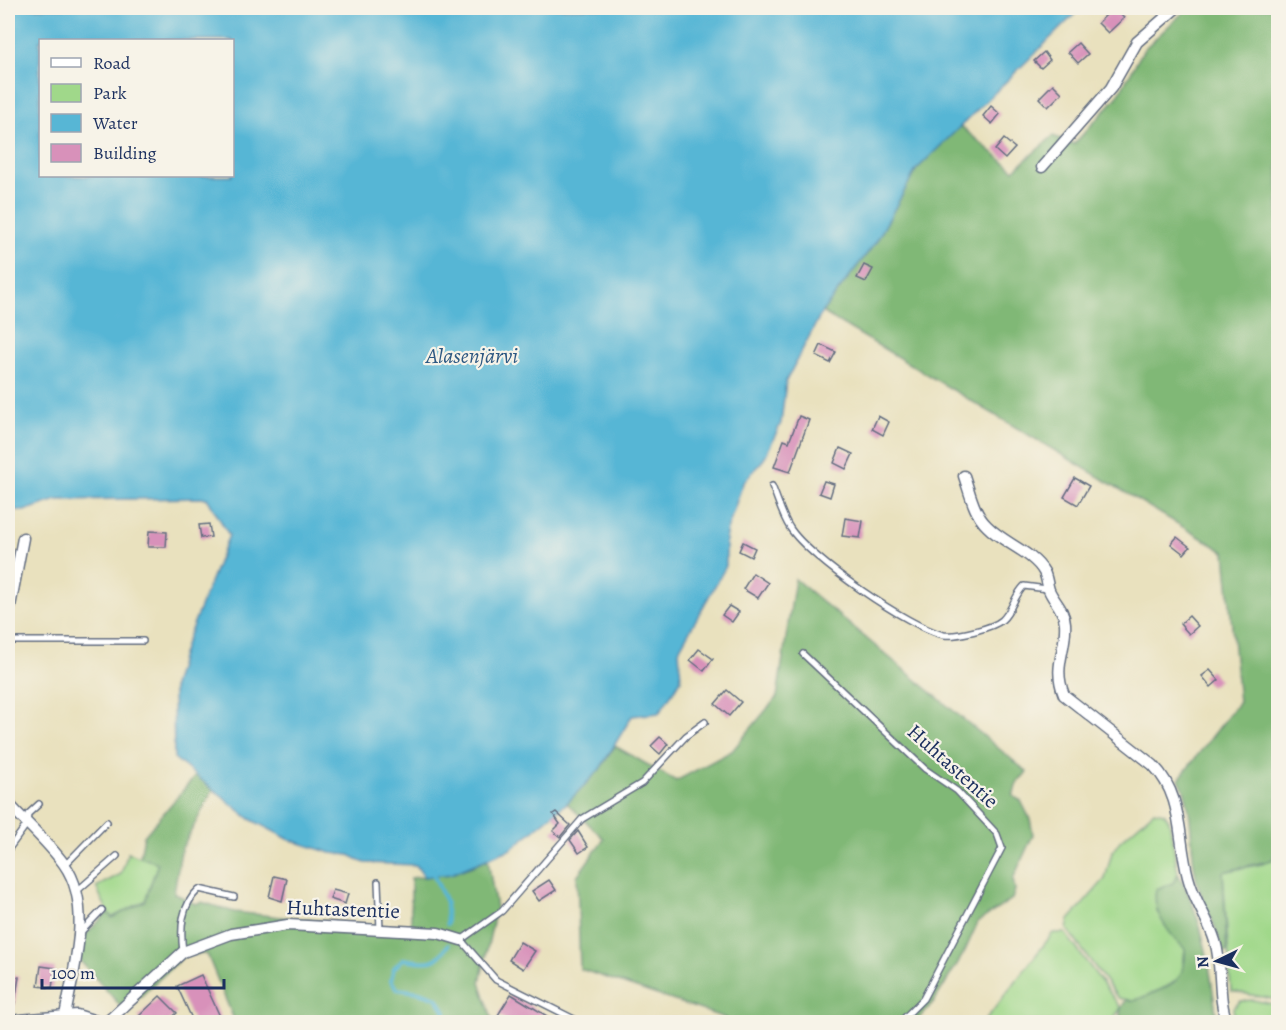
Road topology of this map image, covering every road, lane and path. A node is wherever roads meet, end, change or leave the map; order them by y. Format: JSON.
{"nodes":[{"id":1,"x":1176,"y":8,"type":"edge"},
{"id":2,"x":1042,"y":167,"type":"dead end"},
{"id":3,"x":964,"y":476,"type":"dead end"},
{"id":4,"x":772,"y":486,"type":"dead end"},
{"id":5,"x":23,"y":538,"type":"dead end"},
{"id":6,"x":1049,"y":589,"type":"junction"},
{"id":7,"x":8,"y":617,"type":"edge"},
{"id":8,"x":12,"y":640,"type":"dead end"},
{"id":9,"x":143,"y":641,"type":"dead end"},
{"id":10,"x":803,"y":654,"type":"dead end"},
{"id":11,"x":705,"y":722,"type":"dead end"},
{"id":12,"x":8,"y":803,"type":"edge"},
{"id":13,"x":39,"y":804,"type":"dead end"},
{"id":14,"x":107,"y":822,"type":"dead end"},
{"id":15,"x":27,"y":824,"type":"junction"},
{"id":16,"x":8,"y":850,"type":"edge"},
{"id":17,"x":117,"y":856,"type":"dead end"},
{"id":18,"x":65,"y":865,"type":"junction"},
{"id":19,"x":378,"y":882,"type":"dead end"},
{"id":20,"x":75,"y":892,"type":"junction"},
{"id":21,"x":234,"y":897,"type":"dead end"},
{"id":22,"x":102,"y":910,"type":"dead end"},
{"id":23,"x":380,"y":930,"type":"junction"},
{"id":24,"x":81,"y":932,"type":"junction"},
{"id":25,"x":461,"y":940,"type":"junction"},
{"id":26,"x":183,"y":952,"type":"junction"},
{"id":27,"x":65,"y":1016,"type":"junction"},
{"id":28,"x":8,"y":1022,"type":"edge"},
{"id":29,"x":99,"y":1023,"type":"edge"},
{"id":30,"x":107,"y":1023,"type":"edge"},
{"id":31,"x":580,"y":1023,"type":"edge"},
{"id":32,"x":900,"y":1023,"type":"edge"},
{"id":33,"x":1227,"y":1023,"type":"edge"}],
"edges":[{"from":1,"to":2,"type":"street"},
{"from":3,"to":6,"type":"street"},
{"from":4,"to":6,"type":"lane"},
{"from":5,"to":7,"type":"street"},
{"from":6,"to":33,"type":"street"},
{"from":8,"to":9,"type":"lane"},
{"from":10,"to":32,"type":"lane","name":"Huhtastentie"},
{"from":11,"to":25,"type":"lane"},
{"from":12,"to":15,"type":"street"},
{"from":13,"to":15,"type":"lane"},
{"from":14,"to":18,"type":"lane"},
{"from":15,"to":16,"type":"lane"},
{"from":15,"to":18,"type":"street"},
{"from":17,"to":20,"type":"lane"},
{"from":18,"to":20,"type":"street"},
{"from":19,"to":23,"type":"lane"},
{"from":20,"to":24,"type":"street"},
{"from":21,"to":26,"type":"lane"},
{"from":22,"to":24,"type":"lane"},
{"from":23,"to":25,"type":"street","name":"Huhtastentie"},
{"from":23,"to":26,"type":"street","name":"Huhtastentie"},
{"from":24,"to":27,"type":"street"},
{"from":25,"to":31,"type":"lane"},
{"from":26,"to":30,"type":"street","name":"Huhtastentie"},
{"from":27,"to":28,"type":"street"},
{"from":27,"to":29,"type":"street"}]}
